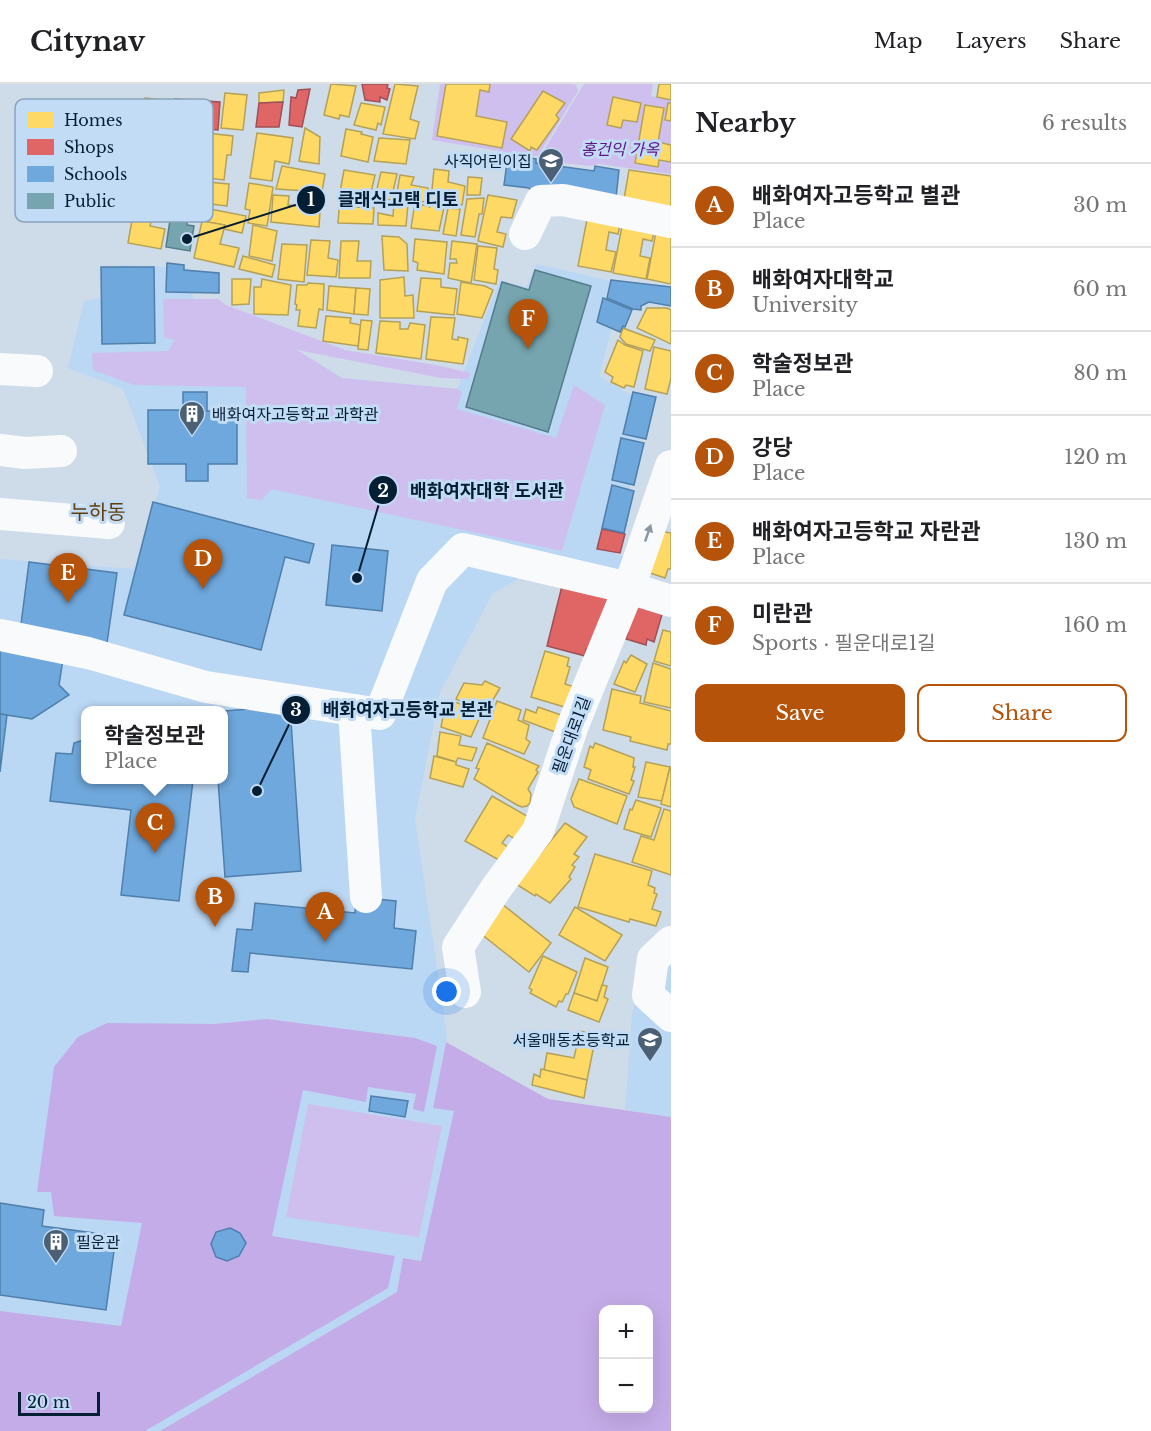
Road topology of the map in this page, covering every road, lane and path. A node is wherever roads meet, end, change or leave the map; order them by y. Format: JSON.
{"nodes":[{"id":1,"x":632,"y":121,"type":"dead end"},
{"id":2,"x":630,"y":134,"type":"dead end"},
{"id":3,"x":671,"y":222,"type":"edge"},
{"id":4,"x":525,"y":234,"type":"dead end"},
{"id":5,"x":0,"y":369,"type":"edge"},
{"id":6,"x":37,"y":371,"type":"dead end"},
{"id":7,"x":0,"y":450,"type":"edge"},
{"id":8,"x":61,"y":451,"type":"dead end"},
{"id":9,"x":671,"y":466,"type":"edge"},
{"id":10,"x":0,"y":514,"type":"edge"},
{"id":11,"x":108,"y":523,"type":"dead end"},
{"id":12,"x":629,"y":588,"type":"junction"},
{"id":13,"x":671,"y":601,"type":"edge"},
{"id":14,"x":0,"y":635,"type":"edge"},
{"id":15,"x":354,"y":710,"type":"junction"},
{"id":16,"x":366,"y":897,"type":"dead end"},
{"id":17,"x":671,"y":942,"type":"edge"},
{"id":18,"x":465,"y":991,"type":"dead end"},
{"id":19,"x":671,"y":1016,"type":"edge"}],
"edges":[{"from":1,"to":2,"type":"path"},
{"from":3,"to":4,"type":"street"},
{"from":5,"to":6,"type":"street"},
{"from":7,"to":8,"type":"street"},
{"from":12,"to":9,"type":"street","name":"필운대로1길","one_way":true},
{"from":10,"to":11,"type":"street"},
{"from":12,"to":13,"type":"street"},
{"from":12,"to":15,"type":"street"},
{"from":12,"to":18,"type":"street","name":"필운대로1길"},
{"from":14,"to":15,"type":"street"},
{"from":15,"to":16,"type":"street"},
{"from":17,"to":19,"type":"street"}]}
